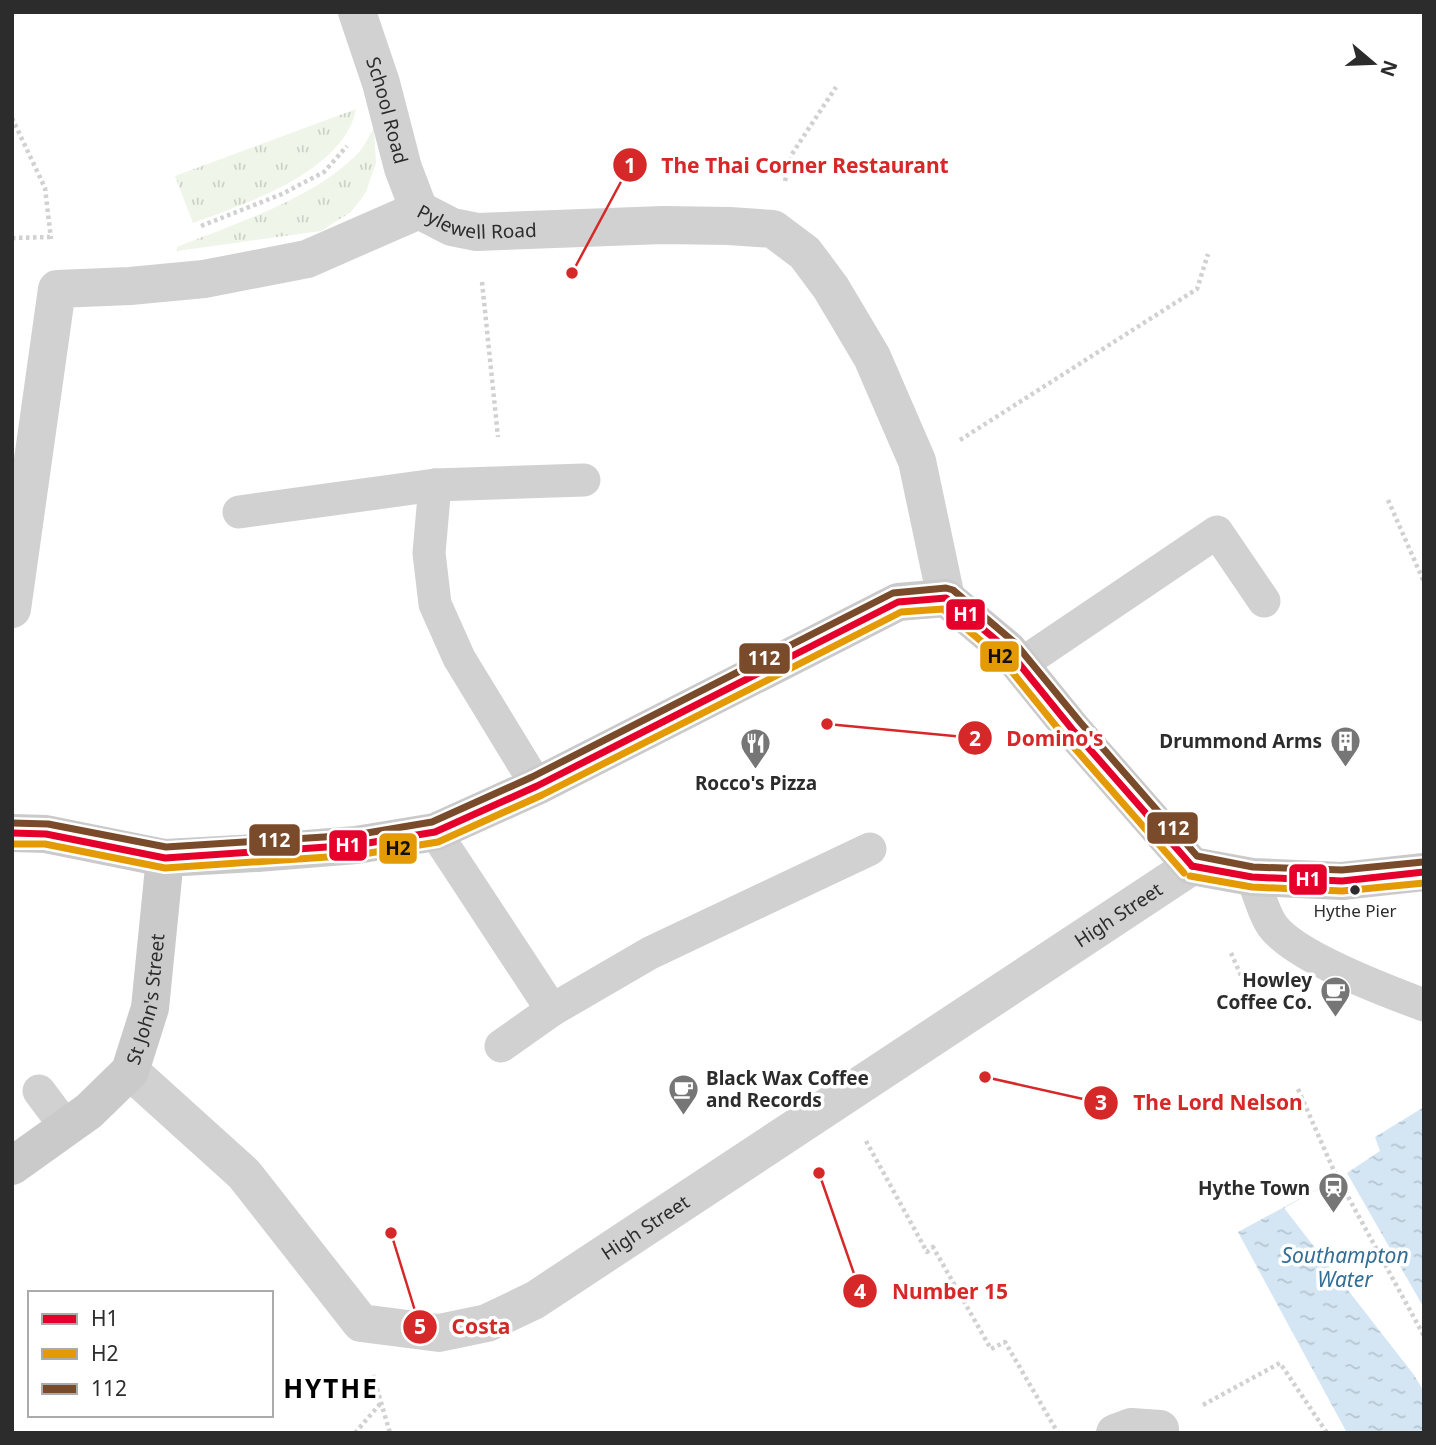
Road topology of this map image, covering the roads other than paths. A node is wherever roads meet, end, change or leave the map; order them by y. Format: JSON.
{"nodes":[{"id":1,"x":357,"y":12,"type":"edge"},
{"id":2,"x":419,"y":210,"type":"junction"},
{"id":3,"x":584,"y":480,"type":"dead end"},
{"id":4,"x":435,"y":485,"type":"junction"},
{"id":5,"x":239,"y":512,"type":"dead end"},
{"id":6,"x":946,"y":598,"type":"junction"},
{"id":7,"x":1264,"y":601,"type":"dead end"},
{"id":8,"x":12,"y":609,"type":"edge"},
{"id":9,"x":1020,"y":665,"type":"junction"},
{"id":10,"x":537,"y":786,"type":"junction"},
{"id":11,"x":435,"y":832,"type":"junction"},
{"id":12,"x":12,"y":833,"type":"edge"},
{"id":13,"x":870,"y":849,"type":"dead end"},
{"id":14,"x":165,"y":858,"type":"junction"},
{"id":15,"x":1192,"y":866,"type":"junction"},
{"id":16,"x":1424,"y":872,"type":"edge"},
{"id":17,"x":1252,"y":877,"type":"junction"},
{"id":18,"x":1424,"y":1005,"type":"edge"},
{"id":19,"x":552,"y":1010,"type":"junction"},
{"id":20,"x":500,"y":1046,"type":"dead end"},
{"id":21,"x":130,"y":1071,"type":"junction"},
{"id":22,"x":39,"y":1091,"type":"dead end"},
{"id":23,"x":66,"y":1127,"type":"junction"},
{"id":24,"x":12,"y":1166,"type":"edge"},
{"id":25,"x":1160,"y":1429,"type":"road end"},
{"id":26,"x":1115,"y":1433,"type":"edge"}],
"edges":[{"from":1,"to":2,"type":"street","name":"School Road"},
{"from":2,"to":6,"type":"street","name":"Pylewell Road"},
{"from":2,"to":8,"type":"street","name":"Pylewell Road"},
{"from":3,"to":4,"type":"lane"},
{"from":4,"to":5,"type":"lane"},
{"from":4,"to":10,"type":"lane"},
{"from":6,"to":9,"type":"street"},
{"from":6,"to":10,"type":"street"},
{"from":7,"to":9,"type":"lane"},
{"from":9,"to":15,"type":"street"},
{"from":10,"to":11,"type":"street"},
{"from":11,"to":14,"type":"street"},
{"from":11,"to":19,"type":"lane"},
{"from":12,"to":14,"type":"street"},
{"from":13,"to":19,"type":"lane"},
{"from":14,"to":21,"type":"street","name":"St John's Street"},
{"from":15,"to":17,"type":"street"},
{"from":15,"to":21,"type":"street","name":"High Street"},
{"from":16,"to":17,"type":"street"},
{"from":17,"to":18,"type":"lane"},
{"from":19,"to":20,"type":"lane"},
{"from":21,"to":23,"type":"street","name":"St John's Street"},
{"from":22,"to":23,"type":"lane"},
{"from":23,"to":24,"type":"street","name":"St John's Street"},
{"from":25,"to":26,"type":"street"}]}
